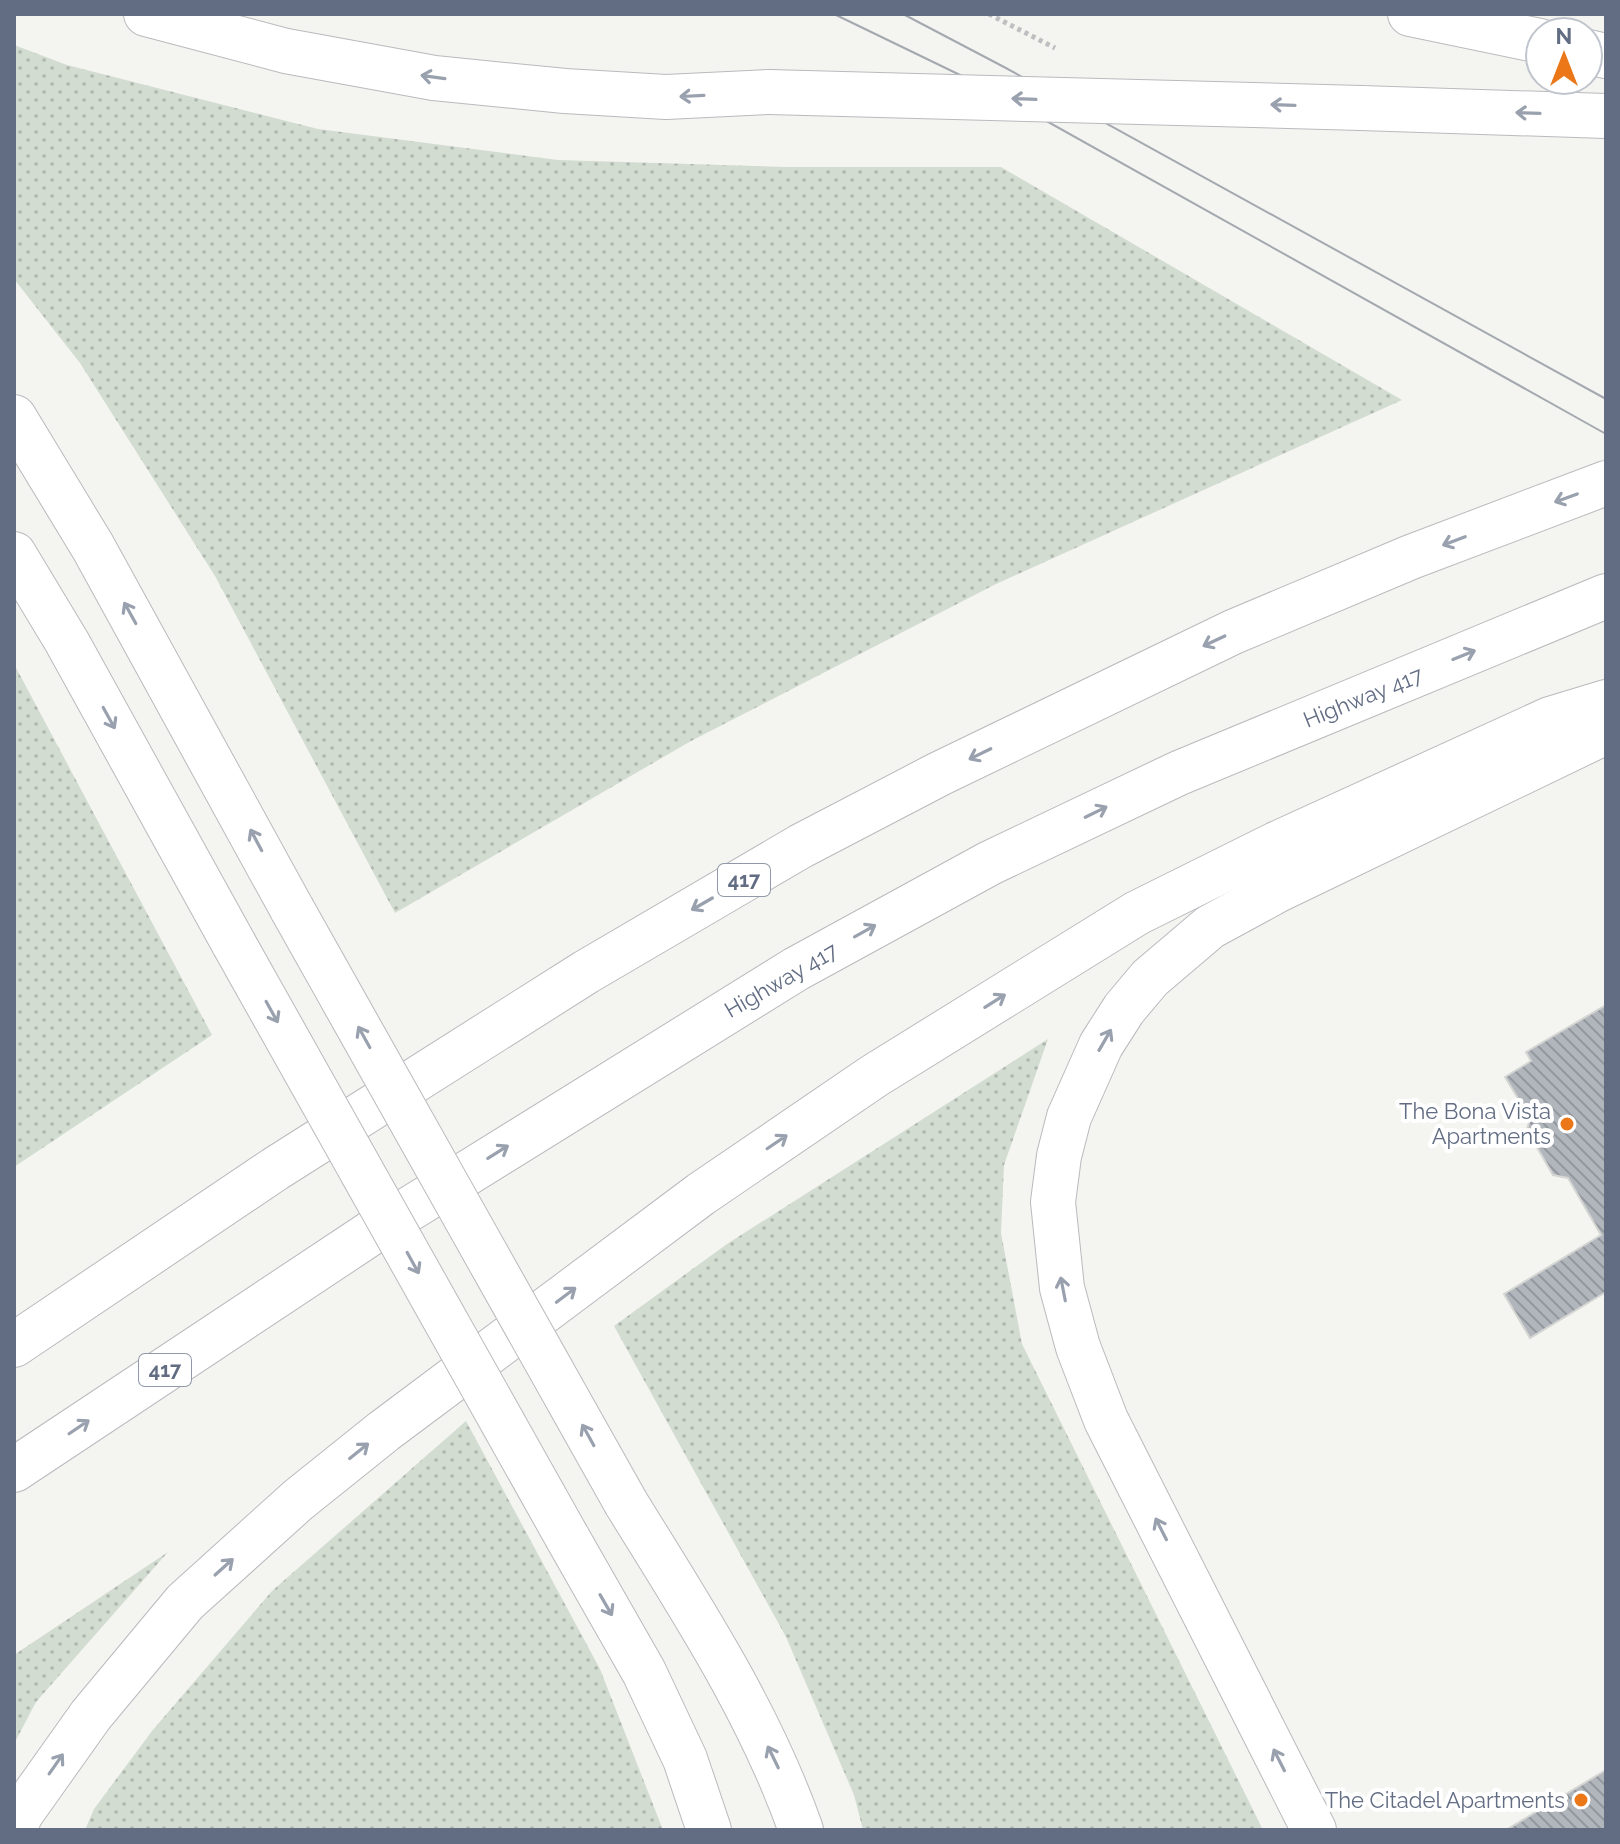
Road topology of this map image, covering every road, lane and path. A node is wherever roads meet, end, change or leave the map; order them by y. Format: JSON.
{"nodes":[{"id":1,"x":146,"y":14,"type":"edge"},
{"id":2,"x":989,"y":14,"type":"edge"},
{"id":3,"x":1410,"y":14,"type":"edge"},
{"id":4,"x":1524,"y":38,"type":"edge"},
{"id":5,"x":1057,"y":49,"type":"dead end"},
{"id":6,"x":1606,"y":116,"type":"edge"},
{"id":7,"x":14,"y":417,"type":"edge"},
{"id":8,"x":1606,"y":483,"type":"edge"},
{"id":9,"x":14,"y":554,"type":"edge"},
{"id":10,"x":1606,"y":596,"type":"edge"},
{"id":11,"x":1606,"y":702,"type":"edge"},
{"id":12,"x":1606,"y":732,"type":"edge"},
{"id":13,"x":14,"y":1345,"type":"edge"},
{"id":14,"x":14,"y":1470,"type":"edge"},
{"id":15,"x":15,"y":1830,"type":"edge"},
{"id":16,"x":709,"y":1830,"type":"edge"},
{"id":17,"x":801,"y":1830,"type":"edge"},
{"id":18,"x":1314,"y":1830,"type":"edge"}],
"edges":[{"from":6,"to":1,"type":"highway","one_way":true,"bridge":true},
{"from":2,"to":5,"type":"path"},
{"from":3,"to":4,"type":"highway"},
{"from":17,"to":7,"type":"highway","one_way":true,"bridge":true},
{"from":8,"to":13,"type":"highway","number":"417","one_way":true},
{"from":9,"to":16,"type":"highway","one_way":true,"bridge":true},
{"from":14,"to":10,"type":"highway","name":"Highway 417","number":"417","one_way":true},
{"from":15,"to":11,"type":"highway","one_way":true},
{"from":18,"to":12,"type":"highway","one_way":true}]}
